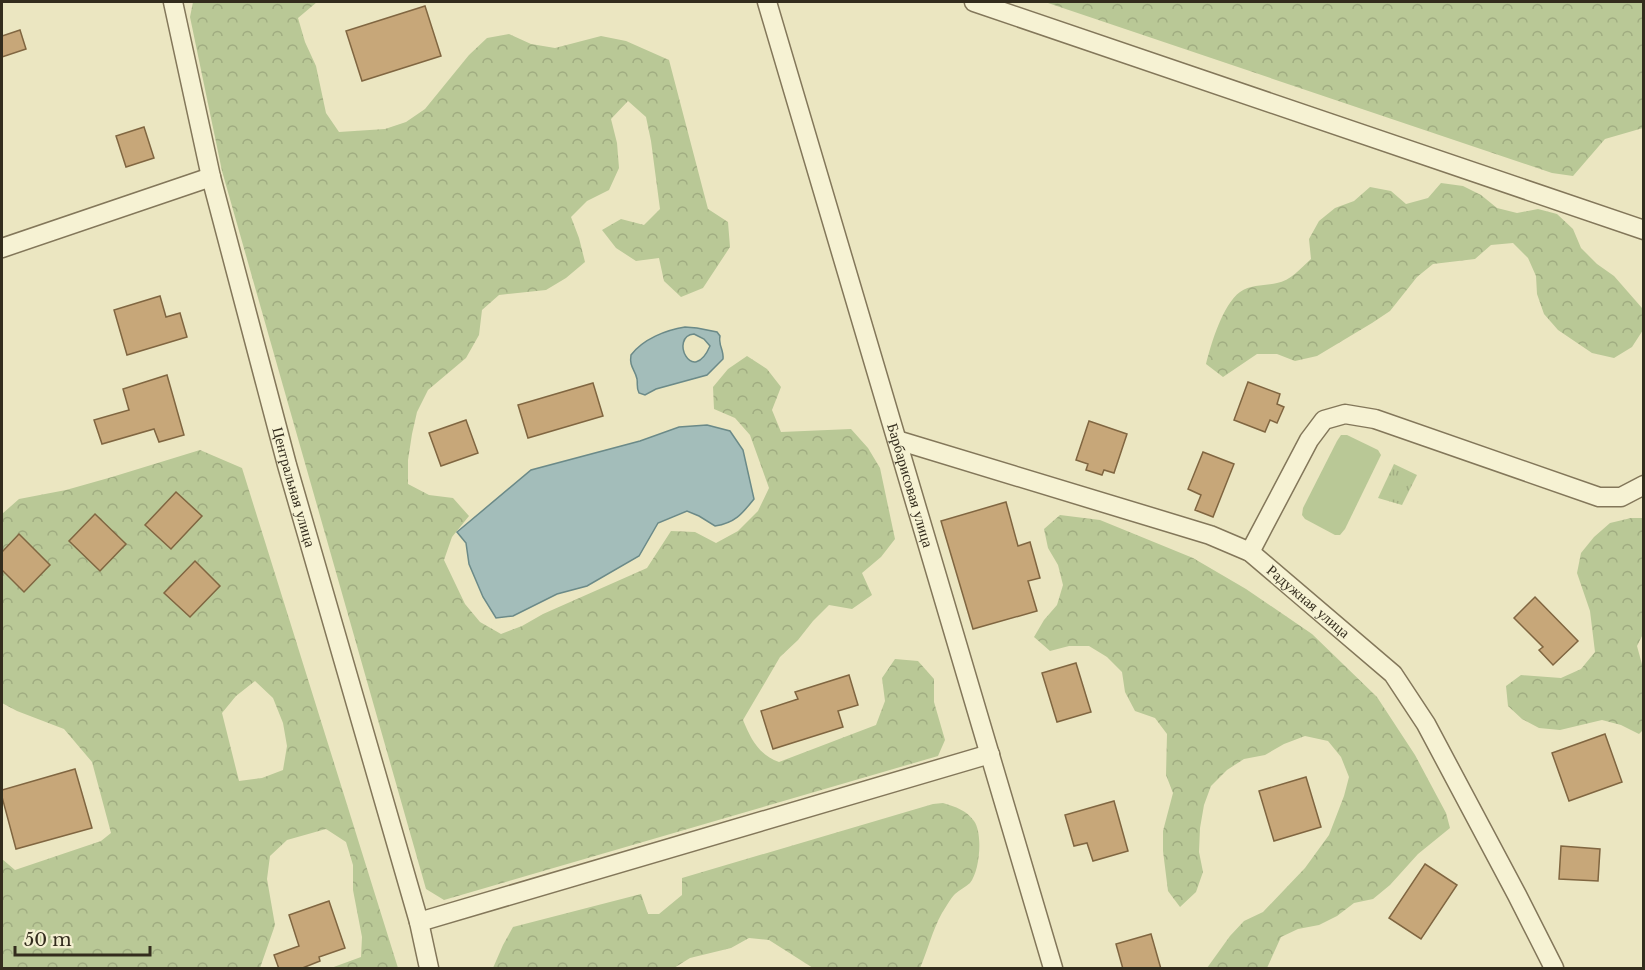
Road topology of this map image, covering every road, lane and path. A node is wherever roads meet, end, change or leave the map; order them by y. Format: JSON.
{"nodes":[{"id":1,"x":173,"y":2,"type":"edge"},
{"id":2,"x":767,"y":2,"type":"edge"},
{"id":3,"x":974,"y":2,"type":"edge"},
{"id":4,"x":211,"y":177,"type":"junction"},
{"id":5,"x":1644,"y":230,"type":"edge"},
{"id":6,"x":2,"y":248,"type":"edge"},
{"id":7,"x":897,"y":440,"type":"junction"},
{"id":8,"x":1644,"y":484,"type":"edge"},
{"id":9,"x":1250,"y":552,"type":"junction"},
{"id":10,"x":990,"y":754,"type":"junction"},
{"id":11,"x":418,"y":922,"type":"junction"},
{"id":12,"x":429,"y":969,"type":"edge"},
{"id":13,"x":1053,"y":969,"type":"edge"},
{"id":14,"x":1554,"y":969,"type":"edge"}],
"edges":[{"from":1,"to":4,"type":"street","name":"Центральная улица"},
{"from":2,"to":7,"type":"street","name":"Барбарисовая улица"},
{"from":3,"to":5,"type":"street"},
{"from":4,"to":6,"type":"street"},
{"from":4,"to":11,"type":"street","name":"Центральная улица"},
{"from":7,"to":9,"type":"street","name":"Радужная улица"},
{"from":7,"to":10,"type":"street","name":"Барбарисовая улица"},
{"from":8,"to":9,"type":"street"},
{"from":9,"to":14,"type":"street","name":"Радужная улица"},
{"from":10,"to":11,"type":"street"},
{"from":10,"to":13,"type":"street","name":"Барбарисовая улица"},
{"from":11,"to":12,"type":"street","name":"Центральная улица"}]}
